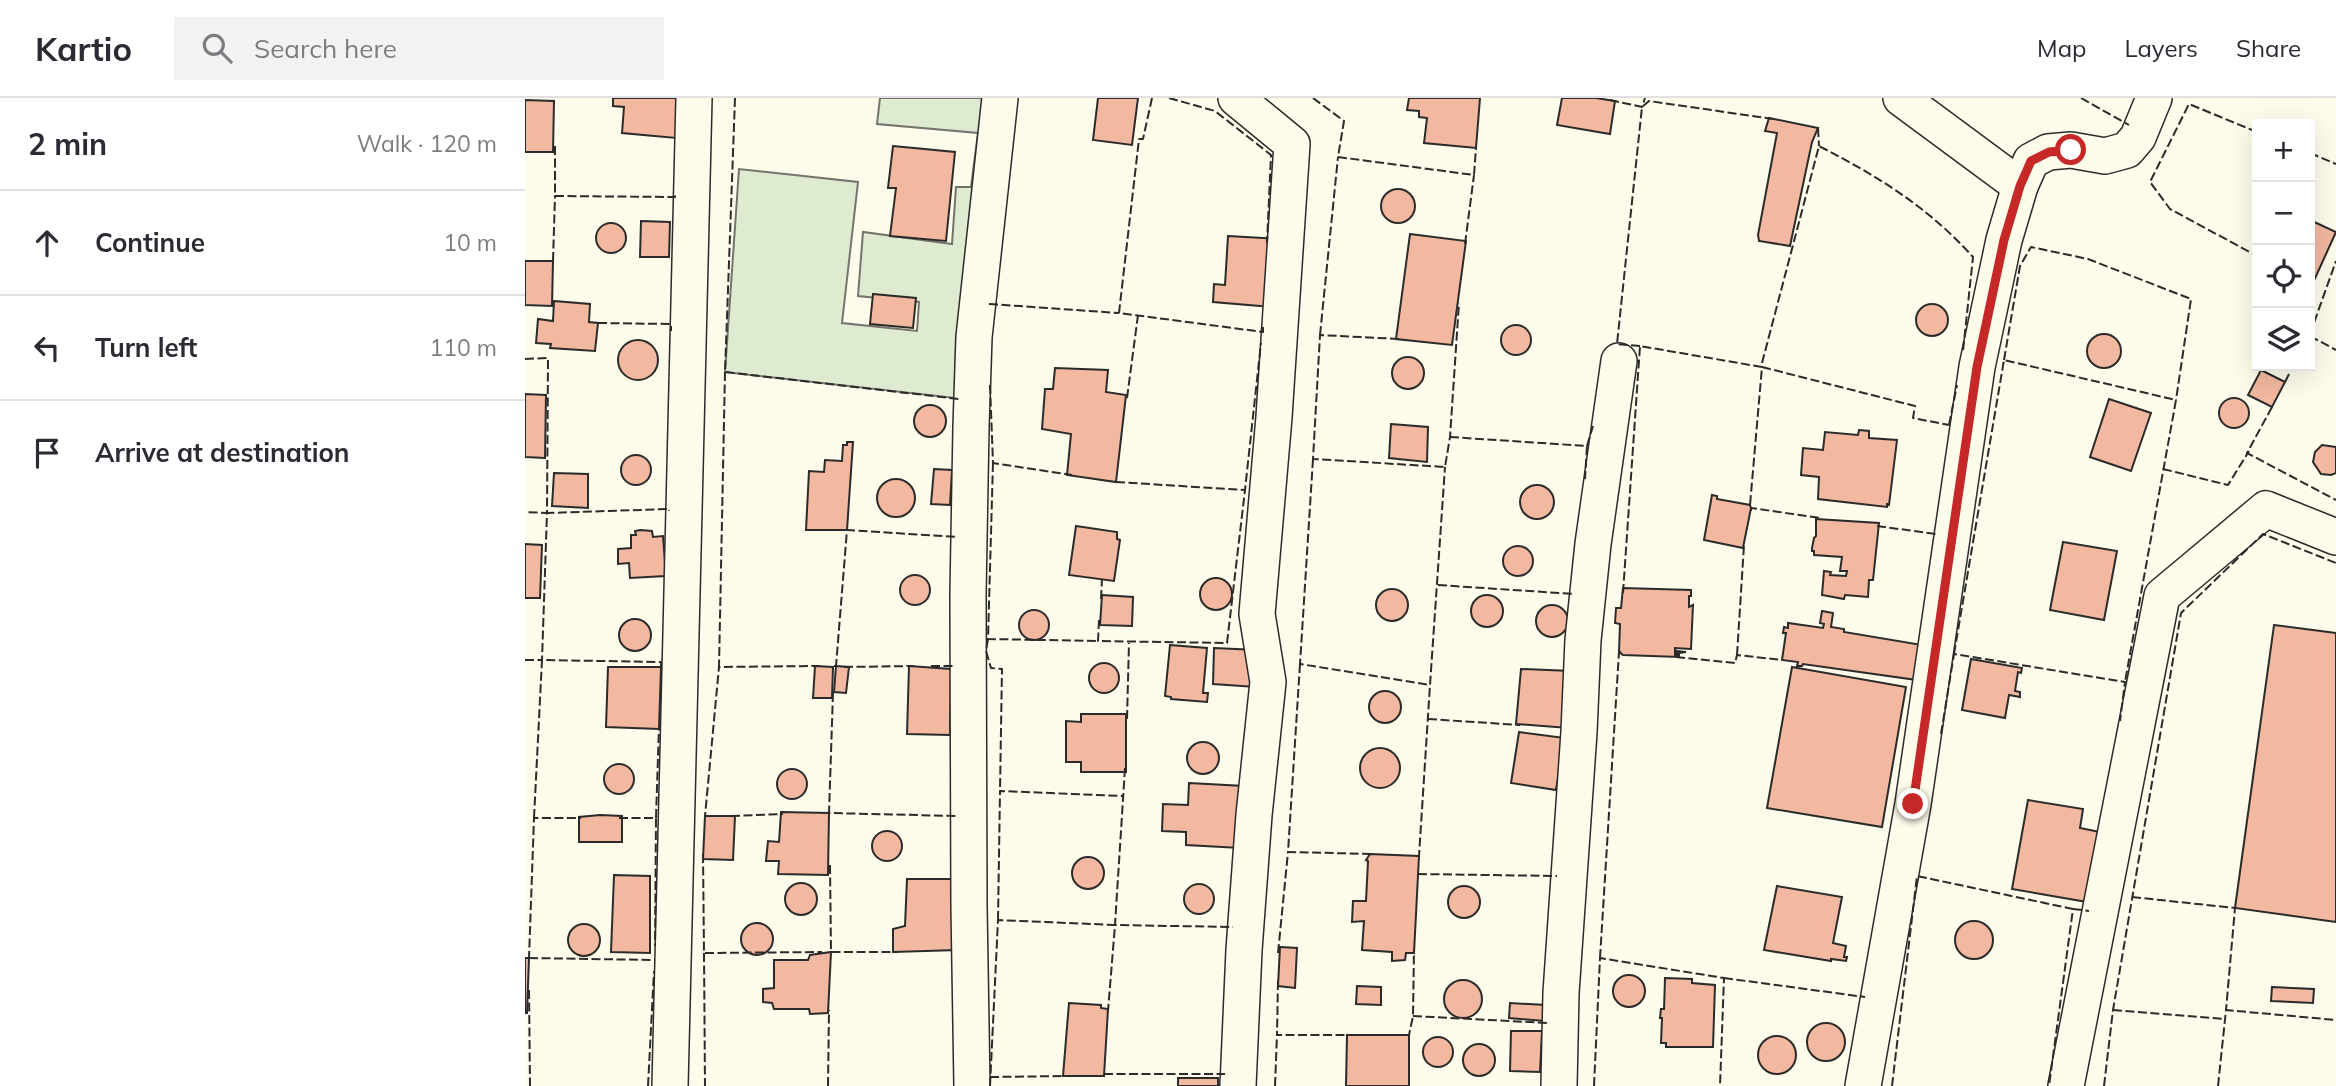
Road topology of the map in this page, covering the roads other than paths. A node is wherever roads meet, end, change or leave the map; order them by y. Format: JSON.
{"nodes":[{"id":1,"x":694,"y":98,"type":"edge"},
{"id":2,"x":1000,"y":98,"type":"edge"},
{"id":3,"x":1236,"y":98,"type":"edge"},
{"id":4,"x":1901,"y":98,"type":"edge"},
{"id":5,"x":2154,"y":98,"type":"edge"},
{"id":6,"x":2020,"y":186,"type":"junction"},
{"id":7,"x":1619,"y":361,"type":"dead end"},
{"id":8,"x":2336,"y":537,"type":"edge"},
{"id":9,"x":670,"y":1086,"type":"edge"},
{"id":10,"x":972,"y":1086,"type":"edge"},
{"id":11,"x":1238,"y":1086,"type":"edge"},
{"id":12,"x":1559,"y":1086,"type":"edge"},
{"id":13,"x":1863,"y":1086,"type":"edge"},
{"id":14,"x":2066,"y":1086,"type":"edge"}],
"edges":[{"from":1,"to":9,"type":"street"},
{"from":2,"to":10,"type":"street"},
{"from":3,"to":11,"type":"street"},
{"from":4,"to":6,"type":"street"},
{"from":5,"to":6,"type":"street"},
{"from":6,"to":13,"type":"street"},
{"from":7,"to":12,"type":"street"},
{"from":8,"to":14,"type":"street"}]}
